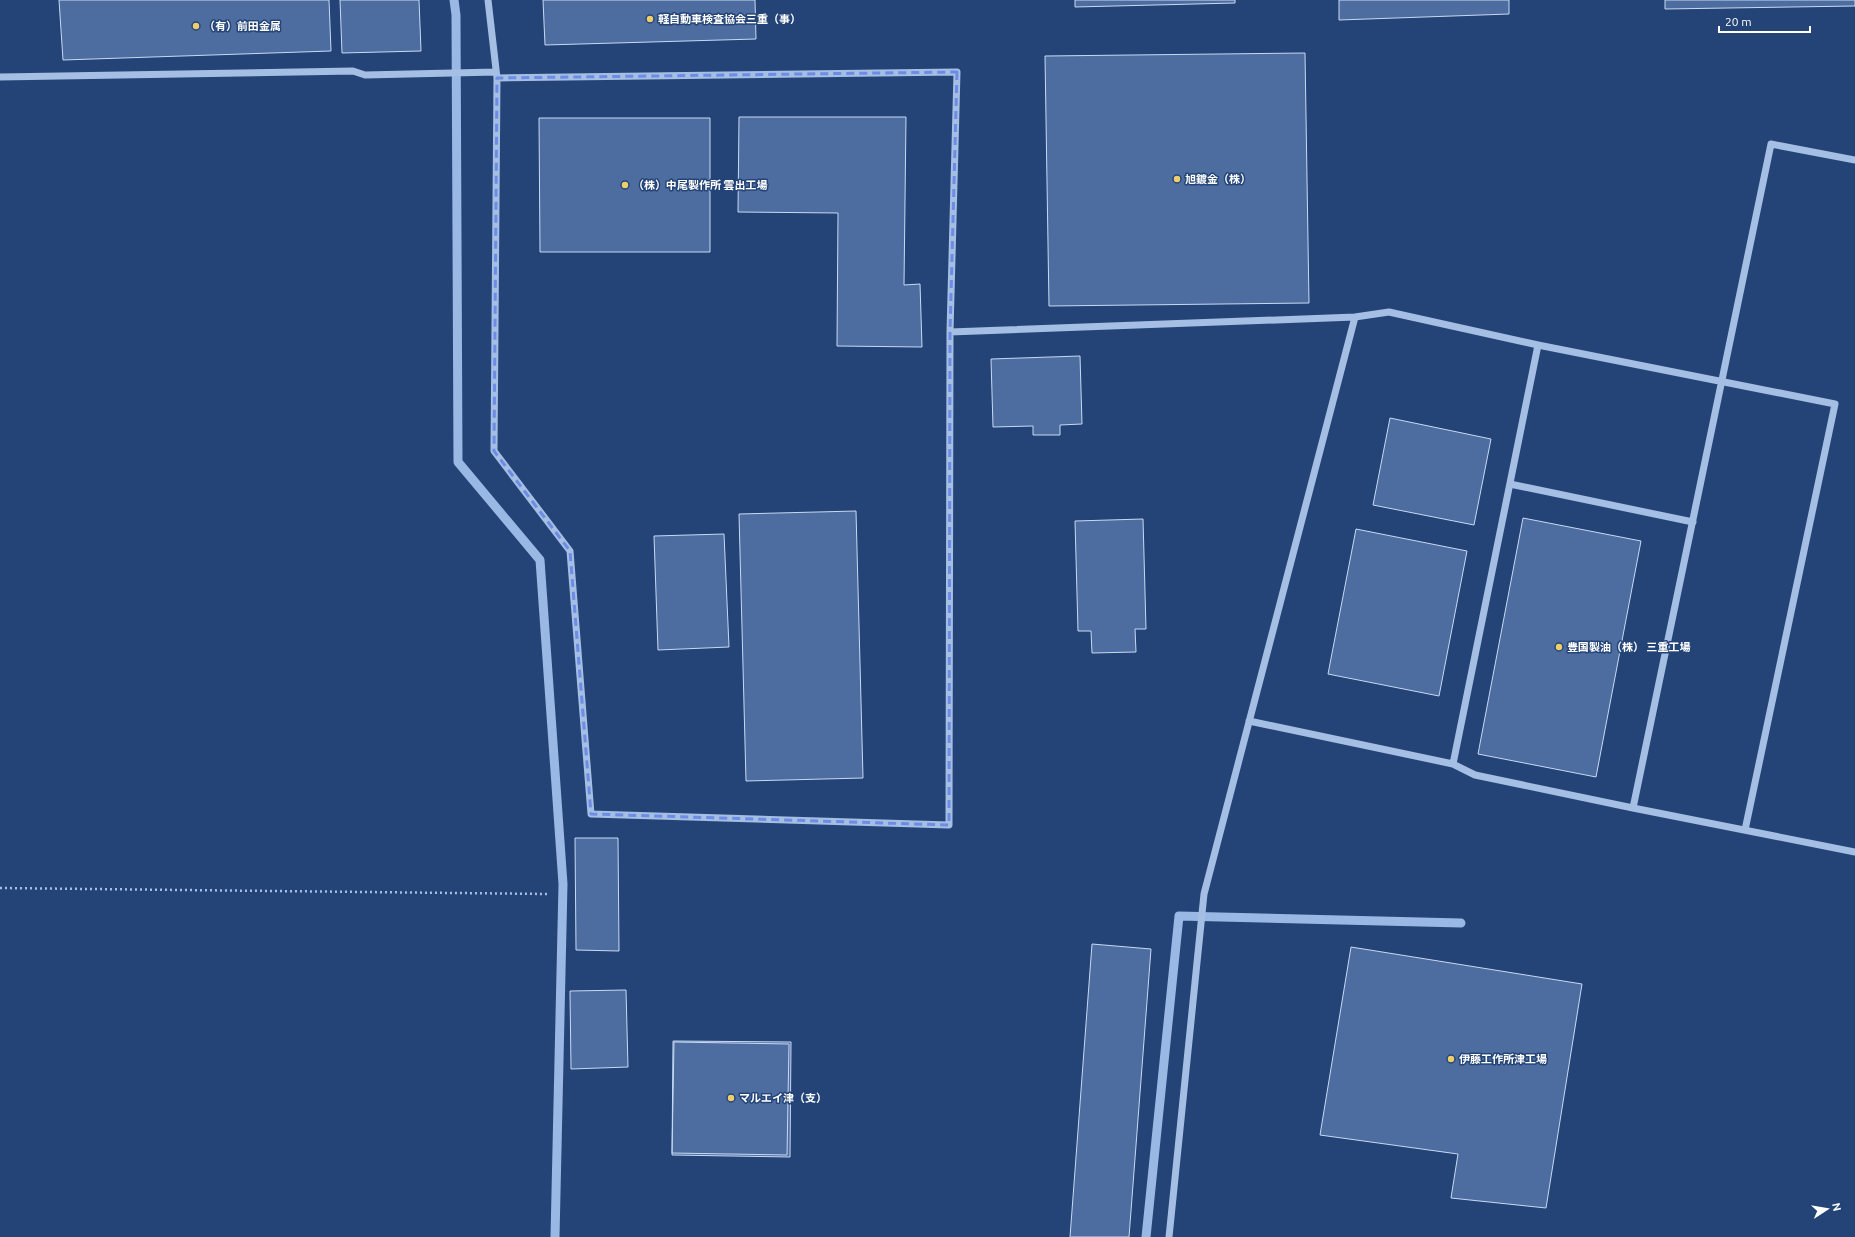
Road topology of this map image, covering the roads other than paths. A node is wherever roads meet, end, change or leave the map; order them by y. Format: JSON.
{"nodes":[{"id":1,"x":488,"y":0,"type":"edge"},
{"id":2,"x":496,"y":75,"type":"junction"},
{"id":3,"x":0,"y":77,"type":"edge"},
{"id":4,"x":1855,"y":160,"type":"edge"},
{"id":5,"x":1355,"y":316,"type":"junction"},
{"id":6,"x":950,"y":332,"type":"junction"},
{"id":7,"x":1538,"y":345,"type":"junction"},
{"id":8,"x":1722,"y":381,"type":"junction"},
{"id":9,"x":1510,"y":484,"type":"junction"},
{"id":10,"x":1692,"y":522,"type":"junction"},
{"id":11,"x":1249,"y":721,"type":"junction"},
{"id":12,"x":1452,"y":764,"type":"junction"},
{"id":13,"x":1633,"y":808,"type":"junction"},
{"id":14,"x":1745,"y":830,"type":"junction"},
{"id":15,"x":1855,"y":852,"type":"edge"},
{"id":16,"x":1169,"y":1237,"type":"edge"}],
"edges":[{"from":1,"to":2,"type":"street"},
{"from":2,"to":3,"type":"street"},
{"from":2,"to":6,"type":"street"},
{"from":2,"to":6,"type":"street"},
{"from":4,"to":8,"type":"street"},
{"from":5,"to":6,"type":"street"},
{"from":5,"to":7,"type":"street"},
{"from":5,"to":11,"type":"street"},
{"from":7,"to":8,"type":"street"},
{"from":7,"to":9,"type":"street"},
{"from":8,"to":10,"type":"street"},
{"from":8,"to":14,"type":"street"},
{"from":9,"to":10,"type":"street"},
{"from":9,"to":12,"type":"street"},
{"from":10,"to":13,"type":"street"},
{"from":11,"to":12,"type":"street"},
{"from":11,"to":16,"type":"street"},
{"from":12,"to":13,"type":"street"},
{"from":13,"to":14,"type":"street"},
{"from":14,"to":15,"type":"street"}]}
